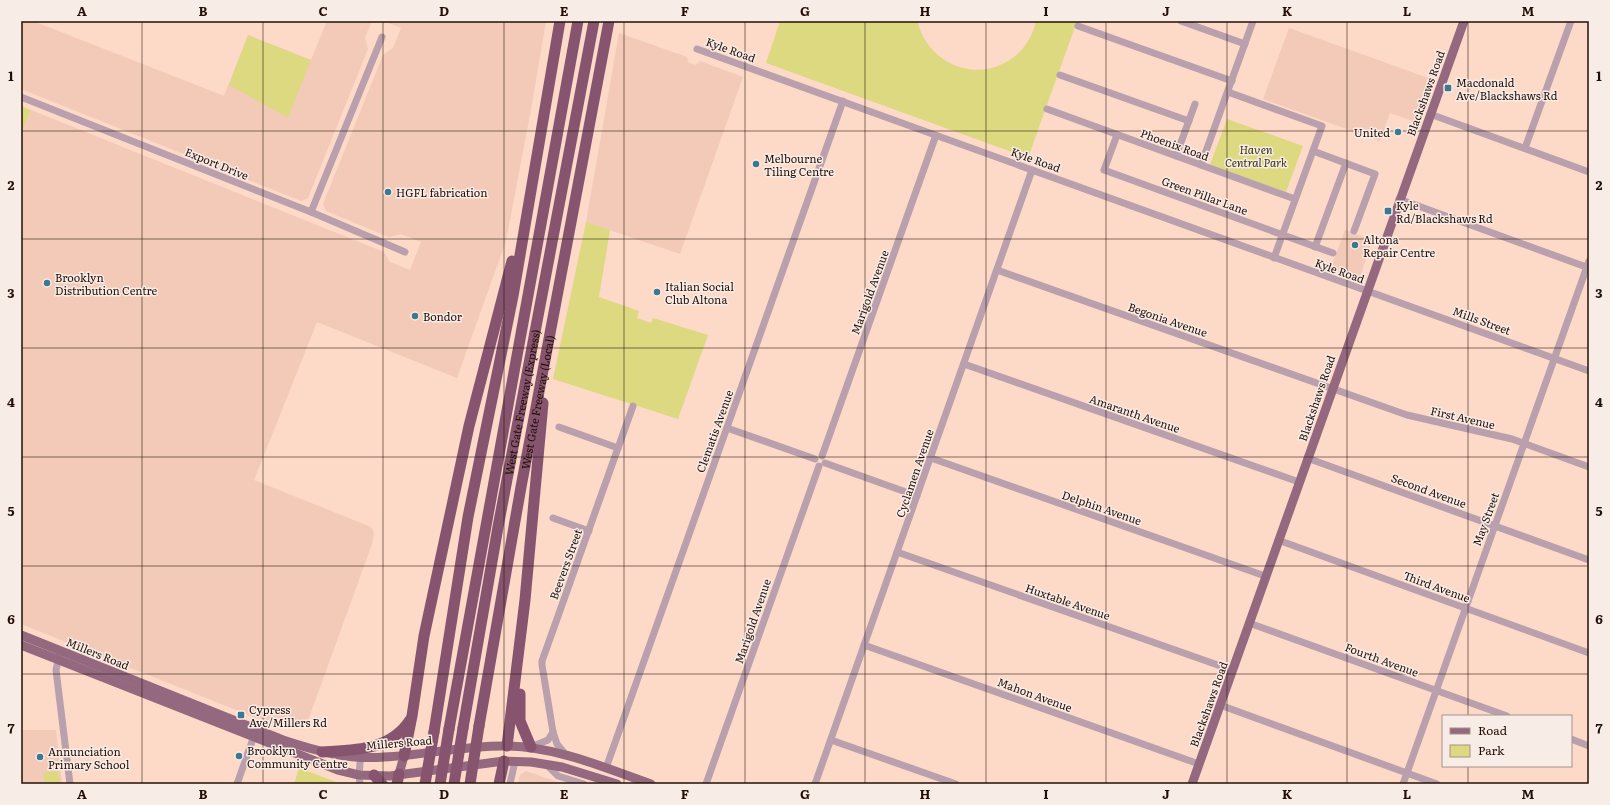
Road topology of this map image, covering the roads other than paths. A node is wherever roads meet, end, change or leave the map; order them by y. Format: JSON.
{"nodes":[{"id":1,"x":560,"y":21,"type":"edge"},
{"id":2,"x":578,"y":21,"type":"edge"},
{"id":3,"x":594,"y":21,"type":"edge"},
{"id":4,"x":609,"y":21,"type":"edge"},
{"id":5,"x":1181,"y":21,"type":"edge"},
{"id":6,"x":1253,"y":21,"type":"edge"},
{"id":7,"x":1464,"y":21,"type":"edge"},
{"id":8,"x":1571,"y":21,"type":"edge"},
{"id":9,"x":1078,"y":26,"type":"dead end"},
{"id":10,"x":382,"y":37,"type":"dead end"},
{"id":11,"x":1245,"y":44,"type":"junction"},
{"id":12,"x":698,"y":49,"type":"dead end"},
{"id":13,"x":1060,"y":75,"type":"dead end"},
{"id":14,"x":1232,"y":81,"type":"junction"},
{"id":15,"x":1228,"y":92,"type":"junction"},
{"id":16,"x":21,"y":97,"type":"edge"},
{"id":17,"x":842,"y":101,"type":"junction"},
{"id":18,"x":1195,"y":104,"type":"dead end"},
{"id":19,"x":1047,"y":109,"type":"dead end"},
{"id":20,"x":1430,"y":114,"type":"junction"},
{"id":21,"x":1189,"y":120,"type":"junction"},
{"id":22,"x":936,"y":135,"type":"junction"},
{"id":23,"x":1117,"y":135,"type":"junction"},
{"id":24,"x":1525,"y":148,"type":"junction"},
{"id":25,"x":1313,"y":151,"type":"junction"},
{"id":26,"x":1176,"y":156,"type":"junction"},
{"id":27,"x":1346,"y":163,"type":"junction"},
{"id":28,"x":1201,"y":165,"type":"junction"},
{"id":29,"x":534,"y":169,"type":"junction"},
{"id":30,"x":1032,"y":170,"type":"junction"},
{"id":31,"x":1589,"y":172,"type":"edge"},
{"id":32,"x":1295,"y":199,"type":"junction"},
{"id":33,"x":1399,"y":199,"type":"junction"},
{"id":34,"x":311,"y":212,"type":"junction"},
{"id":35,"x":1354,"y":231,"type":"dead end"},
{"id":36,"x":1282,"y":235,"type":"junction"},
{"id":37,"x":1315,"y":247,"type":"junction"},
{"id":38,"x":405,"y":252,"type":"dead end"},
{"id":39,"x":1333,"y":253,"type":"dead end"},
{"id":40,"x":1274,"y":258,"type":"junction"},
{"id":41,"x":1588,"y":265,"type":"edge"},
{"id":42,"x":997,"y":270,"type":"junction"},
{"id":43,"x":1366,"y":291,"type":"junction"},
{"id":44,"x":549,"y":341,"type":"junction"},
{"id":45,"x":1554,"y":358,"type":"junction"},
{"id":46,"x":964,"y":364,"type":"junction"},
{"id":47,"x":1589,"y":371,"type":"edge"},
{"id":48,"x":1332,"y":388,"type":"junction"},
{"id":49,"x":633,"y":406,"type":"dead end"},
{"id":50,"x":559,"y":427,"type":"dead end"},
{"id":51,"x":727,"y":428,"type":"junction"},
{"id":52,"x":1524,"y":443,"type":"junction"},
{"id":53,"x":618,"y":448,"type":"junction"},
{"id":54,"x":931,"y":458,"type":"junction"},
{"id":55,"x":1307,"y":458,"type":"junction"},
{"id":56,"x":820,"y":461,"type":"junction"},
{"id":57,"x":1589,"y":466,"type":"edge"},
{"id":58,"x":1299,"y":482,"type":"junction"},
{"id":59,"x":917,"y":496,"type":"junction"},
{"id":60,"x":553,"y":518,"type":"dead end"},
{"id":61,"x":1495,"y":525,"type":"junction"},
{"id":62,"x":589,"y":531,"type":"junction"},
{"id":63,"x":1278,"y":540,"type":"junction"},
{"id":64,"x":897,"y":552,"type":"junction"},
{"id":65,"x":1589,"y":560,"type":"edge"},
{"id":66,"x":1265,"y":576,"type":"junction"},
{"id":67,"x":525,"y":600,"type":"junction"},
{"id":68,"x":1466,"y":608,"type":"junction"},
{"id":69,"x":1249,"y":623,"type":"junction"},
{"id":70,"x":21,"y":635,"type":"edge"},
{"id":71,"x":21,"y":645,"type":"edge"},
{"id":72,"x":864,"y":645,"type":"junction"},
{"id":73,"x":1589,"y":653,"type":"edge"},
{"id":74,"x":59,"y":655,"type":"junction"},
{"id":75,"x":1232,"y":670,"type":"junction"},
{"id":76,"x":1436,"y":690,"type":"junction"},
{"id":77,"x":1220,"y":705,"type":"junction"},
{"id":78,"x":1504,"y":715,"type":"edge"},
{"id":79,"x":412,"y":716,"type":"junction"},
{"id":80,"x":553,"y":732,"type":"junction"},
{"id":81,"x":255,"y":734,"type":"junction"},
{"id":82,"x":1572,"y":739,"type":"edge"},
{"id":83,"x":831,"y":740,"type":"junction"},
{"id":84,"x":507,"y":746,"type":"junction"},
{"id":85,"x":1589,"y":746,"type":"edge"},
{"id":86,"x":531,"y":747,"type":"junction"},
{"id":87,"x":322,"y":752,"type":"joint"},
{"id":88,"x":361,"y":754,"type":"junction"},
{"id":89,"x":566,"y":755,"type":"junction"},
{"id":90,"x":404,"y":756,"type":"junction"},
{"id":91,"x":509,"y":761,"type":"junction"},
{"id":92,"x":546,"y":764,"type":"junction"},
{"id":93,"x":1199,"y":764,"type":"junction"},
{"id":94,"x":606,"y":768,"type":"junction"},
{"id":95,"x":1407,"y":773,"type":"junction"},
{"id":96,"x":360,"y":779,"type":"edge"},
{"id":97,"x":398,"y":779,"type":"edge"},
{"id":98,"x":378,"y":780,"type":"edge"},
{"id":99,"x":70,"y":784,"type":"edge"},
{"id":100,"x":237,"y":784,"type":"edge"},
{"id":101,"x":425,"y":784,"type":"edge"},
{"id":102,"x":440,"y":784,"type":"edge"},
{"id":103,"x":454,"y":784,"type":"edge"},
{"id":104,"x":470,"y":784,"type":"edge"},
{"id":105,"x":499,"y":784,"type":"edge"},
{"id":106,"x":510,"y":784,"type":"edge"},
{"id":107,"x":584,"y":784,"type":"edge"},
{"id":108,"x":617,"y":784,"type":"edge"},
{"id":109,"x":652,"y":784,"type":"edge"},
{"id":110,"x":706,"y":784,"type":"edge"},
{"id":111,"x":815,"y":784,"type":"edge"},
{"id":112,"x":956,"y":784,"type":"edge"},
{"id":113,"x":1192,"y":784,"type":"edge"},
{"id":114,"x":1403,"y":784,"type":"edge"},
{"id":115,"x":1437,"y":784,"type":"edge"}],
"edges":[{"from":1,"to":29,"type":"highway"},
{"from":2,"to":102,"type":"highway","name":"West Gate Freeway (Express)","bridge":true},
{"from":3,"to":103,"type":"highway","name":"West Gate Freeway (Express)","bridge":true},
{"from":4,"to":44,"type":"highway","name":"West Gate Freeway (Local)"},
{"from":5,"to":11,"type":"street"},
{"from":6,"to":11,"type":"street"},
{"from":7,"to":20,"type":"main road","name":"Blackshaws Road"},
{"from":8,"to":24,"type":"street"},
{"from":9,"to":14,"type":"street"},
{"from":10,"to":34,"type":"street"},
{"from":11,"to":14,"type":"street"},
{"from":12,"to":17,"type":"street","name":"Kyle Road"},
{"from":13,"to":21,"type":"street"},
{"from":14,"to":15,"type":"street"},
{"from":15,"to":25,"type":"street"},
{"from":15,"to":28,"type":"street"},
{"from":16,"to":34,"type":"street","name":"Export Drive"},
{"from":17,"to":22,"type":"street","name":"Kyle Road"},
{"from":17,"to":51,"type":"street","name":"Clematis Avenue"},
{"from":18,"to":21,"type":"street"},
{"from":19,"to":23,"type":"street","name":"Phoenix Road"},
{"from":20,"to":24,"type":"street"},
{"from":20,"to":33,"type":"main road","name":"Blackshaws Road"},
{"from":21,"to":26,"type":"street"},
{"from":22,"to":30,"type":"street","name":"Kyle Road"},
{"from":22,"to":56,"type":"street","name":"Marigold Avenue"},
{"from":23,"to":26,"type":"street","name":"Phoenix Road"},
{"from":23,"to":36,"type":"street","name":"Green Pillar Lane"},
{"from":24,"to":31,"type":"street"},
{"from":25,"to":27,"type":"street"},
{"from":25,"to":32,"type":"street"},
{"from":26,"to":28,"type":"street","name":"Phoenix Road"},
{"from":27,"to":35,"type":"street"},
{"from":27,"to":37,"type":"street"},
{"from":28,"to":32,"type":"street","name":"Phoenix Road"},
{"from":29,"to":79,"type":"highway"},
{"from":29,"to":101,"type":"highway","bridge":true},
{"from":30,"to":40,"type":"street","name":"Kyle Road"},
{"from":30,"to":42,"type":"street","name":"Cyclamen Avenue"},
{"from":32,"to":36,"type":"street"},
{"from":33,"to":41,"type":"street"},
{"from":33,"to":43,"type":"main road","name":"Blackshaws Road"},
{"from":34,"to":38,"type":"street","name":"Export Drive"},
{"from":36,"to":37,"type":"street","name":"Green Pillar Lane"},
{"from":36,"to":40,"type":"street"},
{"from":37,"to":39,"type":"street","name":"Green Pillar Lane"},
{"from":40,"to":43,"type":"street","name":"Kyle Road"},
{"from":41,"to":45,"type":"street","name":"May Street"},
{"from":42,"to":46,"type":"street","name":"Cyclamen Avenue"},
{"from":42,"to":48,"type":"street","name":"Begonia Avenue"},
{"from":43,"to":45,"type":"street","name":"Mills Street"},
{"from":43,"to":48,"type":"main road","name":"Blackshaws Road"},
{"from":44,"to":67,"type":"highway"},
{"from":44,"to":104,"type":"highway","name":"West Gate Freeway (Local)","bridge":true},
{"from":45,"to":47,"type":"street","name":"Mills Street"},
{"from":45,"to":52,"type":"street","name":"May Street"},
{"from":46,"to":54,"type":"street","name":"Cyclamen Avenue"},
{"from":46,"to":58,"type":"street","name":"Amaranth Avenue"},
{"from":48,"to":52,"type":"street","name":"First Avenue"},
{"from":48,"to":55,"type":"main road","name":"Blackshaws Road"},
{"from":49,"to":53,"type":"street","name":"Beevers Street"},
{"from":50,"to":53,"type":"street"},
{"from":51,"to":56,"type":"street"},
{"from":51,"to":94,"type":"street","name":"Clematis Avenue"},
{"from":52,"to":57,"type":"street","name":"First Avenue"},
{"from":52,"to":61,"type":"street","name":"May Street"},
{"from":53,"to":62,"type":"street","name":"Beevers Street"},
{"from":54,"to":59,"type":"street","name":"Cyclamen Avenue"},
{"from":54,"to":66,"type":"street","name":"Delphin Avenue"},
{"from":55,"to":58,"type":"main road","name":"Blackshaws Road"},
{"from":55,"to":61,"type":"street","name":"Second Avenue"},
{"from":56,"to":59,"type":"street"},
{"from":56,"to":110,"type":"street","name":"Marigold Avenue"},
{"from":58,"to":63,"type":"main road","name":"Blackshaws Road"},
{"from":59,"to":64,"type":"street","name":"Cyclamen Avenue"},
{"from":60,"to":62,"type":"street"},
{"from":61,"to":65,"type":"street","name":"Second Avenue"},
{"from":61,"to":68,"type":"street","name":"May Street"},
{"from":62,"to":80,"type":"street","name":"Beevers Street"},
{"from":63,"to":66,"type":"main road","name":"Blackshaws Road"},
{"from":63,"to":68,"type":"street","name":"Third Avenue"},
{"from":64,"to":72,"type":"street","name":"Cyclamen Avenue"},
{"from":64,"to":75,"type":"street","name":"Huxtable Avenue"},
{"from":66,"to":69,"type":"main road","name":"Blackshaws Road"},
{"from":67,"to":84,"type":"highway"},
{"from":67,"to":86,"type":"highway"},
{"from":68,"to":73,"type":"street","name":"Third Avenue"},
{"from":68,"to":76,"type":"street","name":"May Street"},
{"from":69,"to":75,"type":"main road","name":"Blackshaws Road"},
{"from":69,"to":76,"type":"street","name":"Fourth Avenue"},
{"from":70,"to":74,"type":"main road","name":"Millers Road"},
{"from":71,"to":74,"type":"main road","name":"Millers Road"},
{"from":72,"to":83,"type":"street","name":"Cyclamen Avenue"},
{"from":72,"to":93,"type":"street","name":"Mahon Avenue"},
{"from":74,"to":81,"type":"main road","name":"Millers Road"},
{"from":74,"to":99,"type":"street"},
{"from":75,"to":77,"type":"main road","name":"Blackshaws Road"},
{"from":76,"to":78,"type":"street","name":"Fourth Avenue"},
{"from":76,"to":95,"type":"street","name":"May Street"},
{"from":77,"to":93,"type":"main road","name":"Blackshaws Road"},
{"from":77,"to":95,"type":"street"},
{"from":79,"to":88,"type":"highway"},
{"from":79,"to":90,"type":"highway"},
{"from":80,"to":86,"type":"street"},
{"from":80,"to":89,"type":"street","name":"Beevers Street"},
{"from":81,"to":87,"type":"main road","name":"Millers Road"},
{"from":81,"to":96,"type":"main road","name":"Millers Road"},
{"from":81,"to":100,"type":"street"},
{"from":82,"to":85,"type":"street"},
{"from":83,"to":111,"type":"street","name":"Cyclamen Avenue"},
{"from":83,"to":112,"type":"street"},
{"from":84,"to":86,"type":"main road","name":"Millers Road"},
{"from":84,"to":90,"type":"main road","name":"Millers Road"},
{"from":84,"to":91,"type":"main road"},
{"from":86,"to":89,"type":"main road","name":"Millers Road"},
{"from":87,"to":88,"type":"highway"},
{"from":88,"to":90,"type":"main road","name":"Millers Road"},
{"from":88,"to":96,"type":"street"},
{"from":89,"to":94,"type":"main road","name":"Millers Road"},
{"from":90,"to":97,"type":"main road"},
{"from":91,"to":92,"type":"main road","name":"Millers Road"},
{"from":91,"to":97,"type":"main road","name":"Millers Road"},
{"from":91,"to":105,"type":"highway"},
{"from":91,"to":106,"type":"street"},
{"from":92,"to":107,"type":"street"},
{"from":92,"to":108,"type":"main road","name":"Millers Road"},
{"from":93,"to":113,"type":"main road","name":"Blackshaws Road"},
{"from":94,"to":109,"type":"main road","name":"Millers Road"},
{"from":95,"to":114,"type":"street","name":"May Street"},
{"from":95,"to":115,"type":"street"},
{"from":96,"to":98,"type":"main road","name":"Millers Road"},
{"from":97,"to":98,"type":"main road","name":"Millers Road"}]}
